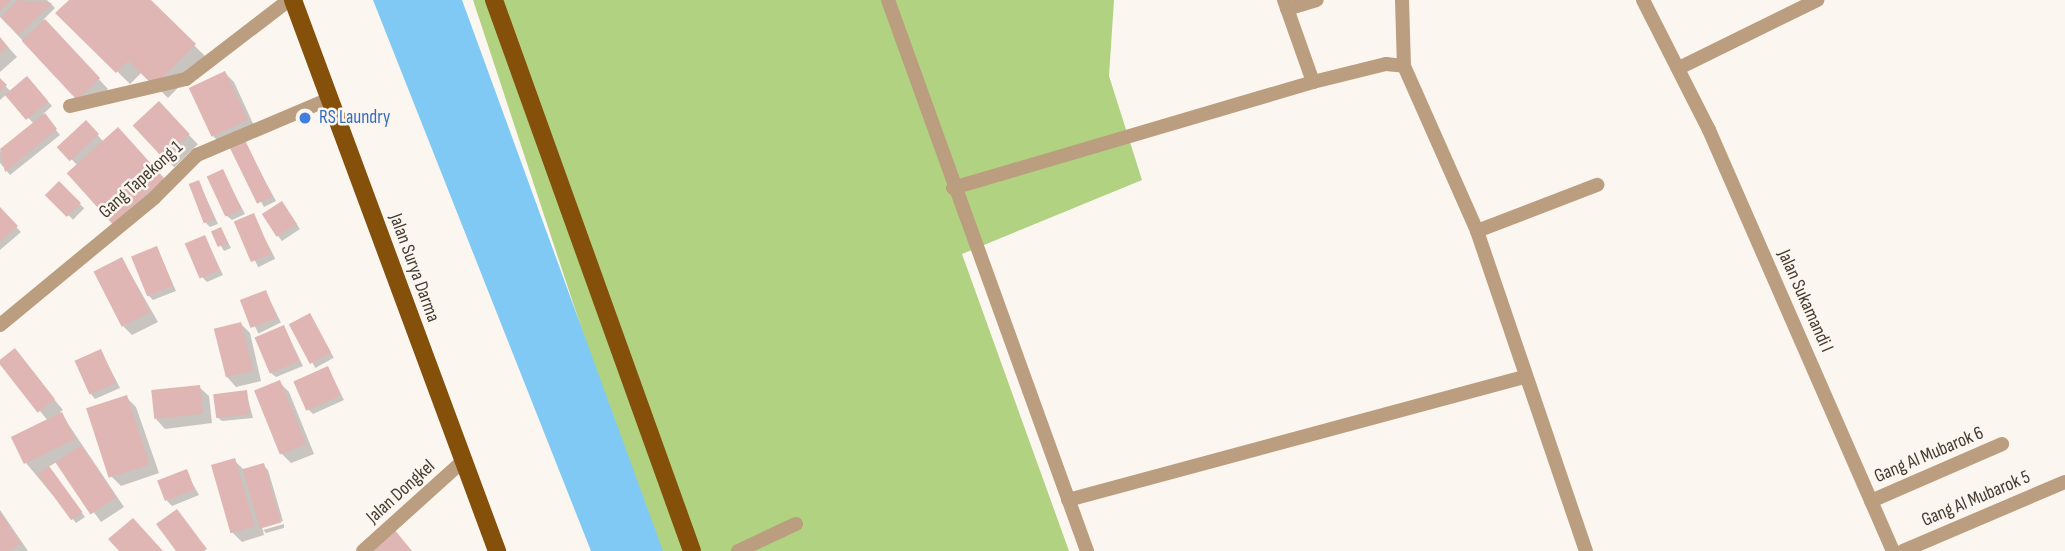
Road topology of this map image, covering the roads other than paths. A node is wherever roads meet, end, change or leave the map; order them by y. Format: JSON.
{"nodes":[{"id":1,"x":291,"y":0,"type":"edge"},
{"id":2,"x":494,"y":0,"type":"edge"},
{"id":3,"x":888,"y":0,"type":"edge"},
{"id":4,"x":1317,"y":0,"type":"edge"},
{"id":5,"x":1402,"y":0,"type":"edge"},
{"id":6,"x":1643,"y":0,"type":"edge"},
{"id":7,"x":1817,"y":0,"type":"edge"},
{"id":8,"x":1286,"y":4,"type":"edge"},
{"id":9,"x":1404,"y":66,"type":"junction"},
{"id":10,"x":1681,"y":67,"type":"junction"},
{"id":11,"x":1313,"y":82,"type":"junction"},
{"id":12,"x":329,"y":99,"type":"junction"},
{"id":13,"x":70,"y":106,"type":"dead end"},
{"id":14,"x":1597,"y":185,"type":"dead end"},
{"id":15,"x":953,"y":188,"type":"junction"},
{"id":16,"x":1477,"y":231,"type":"junction"},
{"id":17,"x":0,"y":325,"type":"edge"},
{"id":18,"x":1525,"y":376,"type":"junction"},
{"id":19,"x":2002,"y":444,"type":"dead end"},
{"id":20,"x":463,"y":461,"type":"junction"},
{"id":21,"x":2065,"y":482,"type":"edge"},
{"id":22,"x":1068,"y":500,"type":"junction"},
{"id":23,"x":1871,"y":501,"type":"junction"},
{"id":24,"x":796,"y":524,"type":"dead end"},
{"id":25,"x":363,"y":551,"type":"edge"},
{"id":26,"x":497,"y":551,"type":"edge"},
{"id":27,"x":692,"y":551,"type":"edge"},
{"id":28,"x":738,"y":551,"type":"edge"},
{"id":29,"x":1087,"y":551,"type":"edge"},
{"id":30,"x":1586,"y":551,"type":"edge"},
{"id":31,"x":1893,"y":551,"type":"edge"},
{"id":32,"x":1903,"y":551,"type":"edge"}],
"edges":[{"from":1,"to":12,"type":"main road","name":"Jalan Surya Darma"},
{"from":1,"to":13,"type":"street"},
{"from":2,"to":27,"type":"main road"},
{"from":3,"to":15,"type":"street"},
{"from":4,"to":8,"type":"street"},
{"from":5,"to":9,"type":"street"},
{"from":6,"to":10,"type":"street","name":"Jalan Sukamandi I"},
{"from":7,"to":10,"type":"street"},
{"from":8,"to":11,"type":"street"},
{"from":9,"to":11,"type":"street"},
{"from":9,"to":16,"type":"street"},
{"from":10,"to":23,"type":"street","name":"Jalan Sukamandi I"},
{"from":11,"to":15,"type":"street"},
{"from":12,"to":17,"type":"street","name":"Gang Tapekong 1"},
{"from":12,"to":20,"type":"main road","name":"Jalan Surya Darma"},
{"from":14,"to":16,"type":"street"},
{"from":15,"to":22,"type":"street"},
{"from":16,"to":18,"type":"street"},
{"from":18,"to":22,"type":"street"},
{"from":18,"to":30,"type":"street"},
{"from":19,"to":23,"type":"street","name":"Gang Al Mubarok 6"},
{"from":20,"to":25,"type":"street","name":"Jalan Dongkel"},
{"from":20,"to":26,"type":"main road","name":"Jalan Surya Darma"},
{"from":21,"to":32,"type":"street","name":"Gang Al Mubarok 5"},
{"from":22,"to":29,"type":"street"},
{"from":23,"to":31,"type":"street","name":"Jalan Sukamandi I"},
{"from":24,"to":28,"type":"street"}]}
